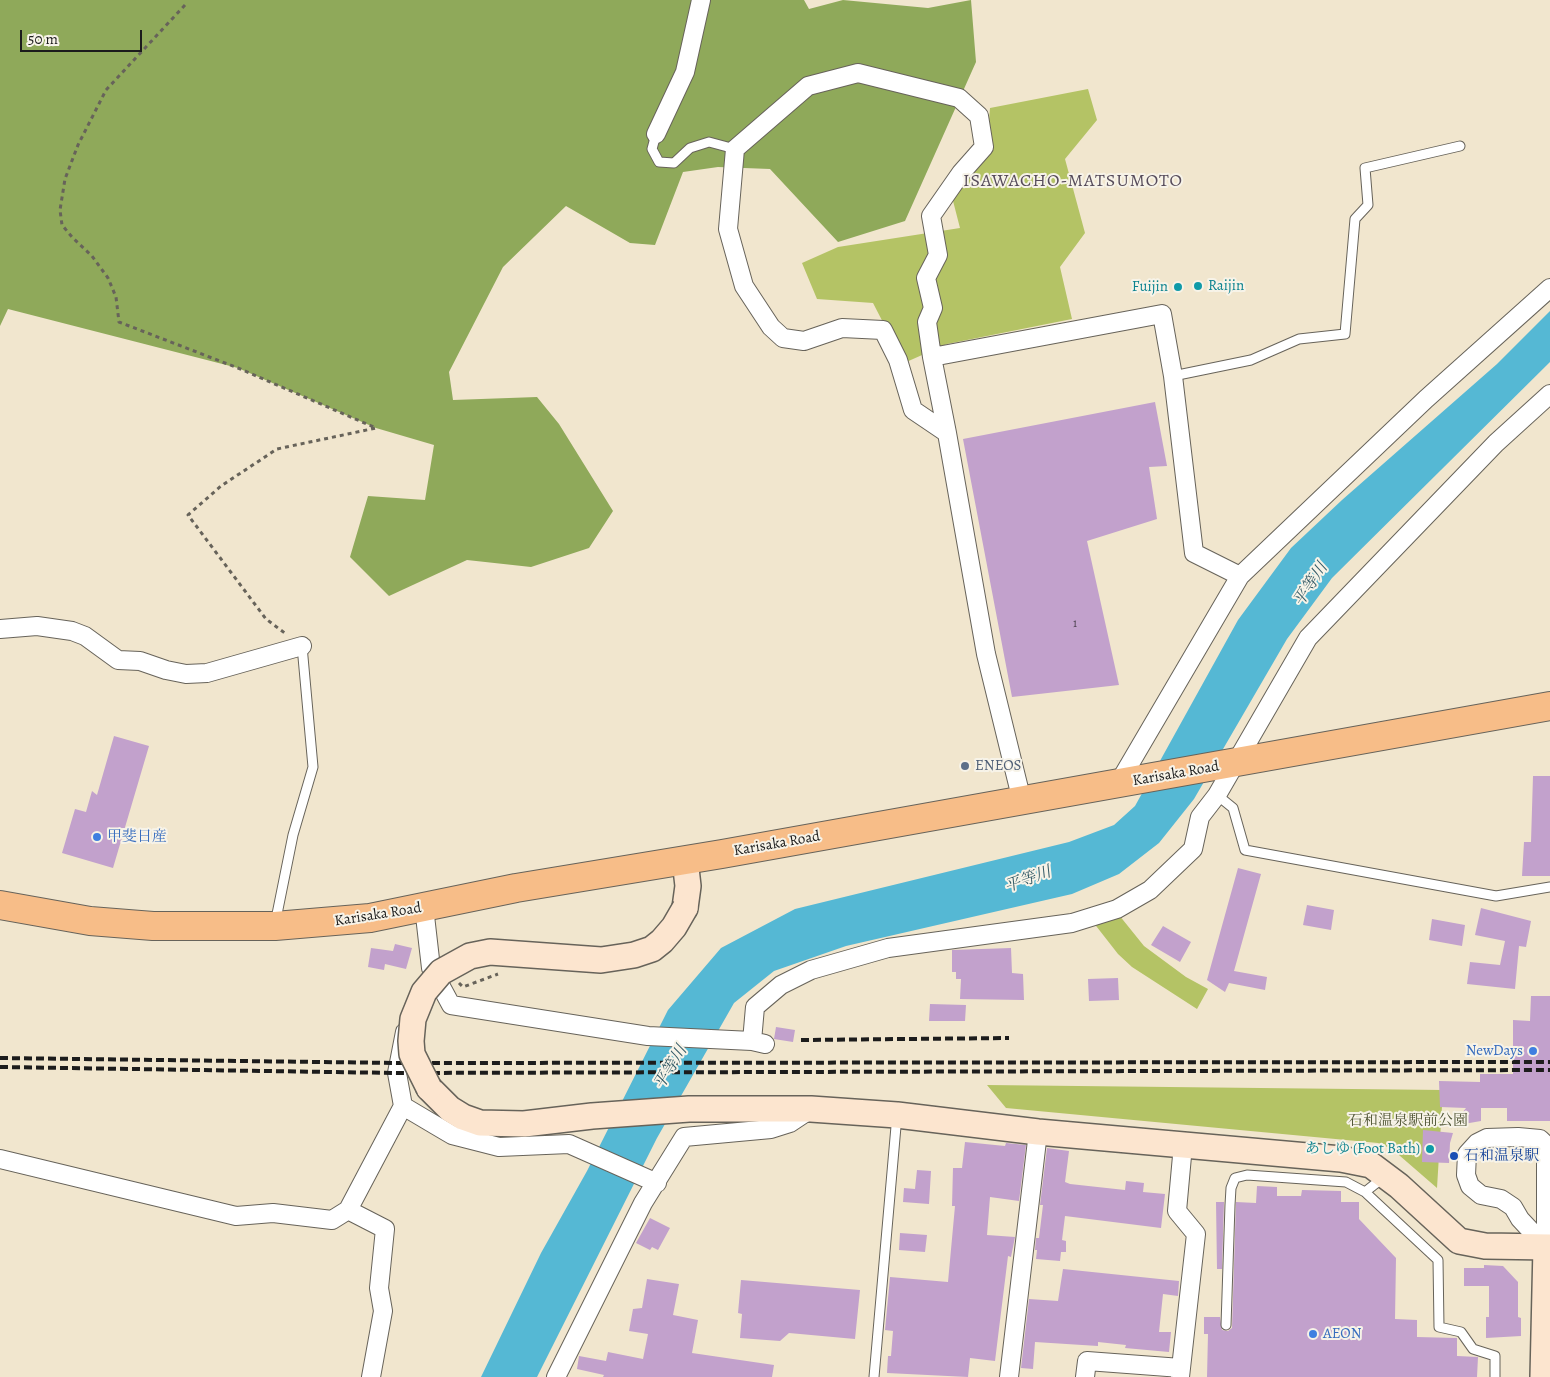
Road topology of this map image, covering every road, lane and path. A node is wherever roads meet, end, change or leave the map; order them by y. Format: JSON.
{"nodes":[{"id":1,"x":701,"y":0,"type":"edge"},
{"id":2,"x":185,"y":5,"type":"dead end"},
{"id":3,"x":656,"y":134,"type":"joint"},
{"id":4,"x":1460,"y":146,"type":"dead end"},
{"id":5,"x":735,"y":149,"type":"junction"},
{"id":6,"x":1550,"y":288,"type":"edge"},
{"id":7,"x":932,"y":357,"type":"junction"},
{"id":8,"x":1173,"y":376,"type":"junction"},
{"id":9,"x":1550,"y":394,"type":"edge"},
{"id":10,"x":947,"y":433,"type":"junction"},
{"id":11,"x":1240,"y":576,"type":"junction"},
{"id":12,"x":0,"y":629,"type":"edge"},
{"id":13,"x":302,"y":646,"type":"junction"},
{"id":14,"x":1550,"y":706,"type":"edge"},
{"id":15,"x":1227,"y":765,"type":"junction"},
{"id":16,"x":1122,"y":783,"type":"junction"},
{"id":17,"x":1217,"y":795,"type":"junction"},
{"id":18,"x":1022,"y":801,"type":"junction"},
{"id":19,"x":685,"y":860,"type":"junction"},
{"id":20,"x":1550,"y":887,"type":"edge"},
{"id":21,"x":0,"y":905,"type":"edge"},
{"id":22,"x":424,"y":907,"type":"junction"},
{"id":23,"x":275,"y":926,"type":"junction"},
{"id":24,"x":430,"y":968,"type":"junction"},
{"id":25,"x":498,"y":974,"type":"dead end"},
{"id":26,"x":456,"y":980,"type":"dead end"},
{"id":27,"x":403,"y":1106,"type":"junction"},
{"id":28,"x":812,"y":1110,"type":"junction"},
{"id":29,"x":897,"y":1115,"type":"junction"},
{"id":30,"x":1038,"y":1132,"type":"junction"},
{"id":31,"x":1543,"y":1137,"type":"edge"},
{"id":32,"x":1183,"y":1146,"type":"junction"},
{"id":33,"x":1548,"y":1156,"type":"edge"},
{"id":34,"x":0,"y":1159,"type":"edge"},
{"id":35,"x":1385,"y":1176,"type":"junction"},
{"id":36,"x":651,"y":1180,"type":"junction"},
{"id":37,"x":1365,"y":1192,"type":"junction"},
{"id":38,"x":348,"y":1210,"type":"junction"},
{"id":39,"x":1548,"y":1247,"type":"edge"},
{"id":40,"x":1226,"y":1325,"type":"dead end"},
{"id":41,"x":1180,"y":1373,"type":"edge"},
{"id":42,"x":371,"y":1377,"type":"edge"},
{"id":43,"x":556,"y":1377,"type":"edge"},
{"id":44,"x":874,"y":1377,"type":"edge"},
{"id":45,"x":1010,"y":1377,"type":"edge"},
{"id":46,"x":1085,"y":1377,"type":"edge"},
{"id":47,"x":1495,"y":1377,"type":"edge"},
{"id":48,"x":1543,"y":1377,"type":"edge"}],
"edges":[{"from":1,"to":3,"type":"street"},
{"from":2,"to":13,"type":"path"},
{"from":3,"to":5,"type":"lane"},
{"from":4,"to":8,"type":"lane"},
{"from":5,"to":7,"type":"street"},
{"from":5,"to":10,"type":"street"},
{"from":6,"to":11,"type":"street"},
{"from":7,"to":8,"type":"street"},
{"from":7,"to":10,"type":"street"},
{"from":8,"to":11,"type":"street"},
{"from":9,"to":15,"type":"street"},
{"from":10,"to":18,"type":"street"},
{"from":11,"to":16,"type":"street"},
{"from":12,"to":13,"type":"street"},
{"from":13,"to":23,"type":"lane"},
{"from":14,"to":15,"type":"highway","name":"Karisaka Road"},
{"from":15,"to":16,"type":"highway","name":"Karisaka Road"},
{"from":15,"to":17,"type":"street"},
{"from":16,"to":18,"type":"highway","name":"Karisaka Road"},
{"from":17,"to":20,"type":"lane"},
{"from":17,"to":24,"type":"street"},
{"from":18,"to":19,"type":"highway","name":"Karisaka Road"},
{"from":19,"to":22,"type":"highway","name":"Karisaka Road"},
{"from":19,"to":28,"type":"street","bridge":true},
{"from":21,"to":23,"type":"highway","name":"Karisaka Road"},
{"from":22,"to":23,"type":"highway","name":"Karisaka Road"},
{"from":22,"to":24,"type":"street"},
{"from":24,"to":27,"type":"street"},
{"from":25,"to":26,"type":"path"},
{"from":27,"to":36,"type":"street"},
{"from":27,"to":38,"type":"street"},
{"from":28,"to":29,"type":"street"},
{"from":28,"to":36,"type":"street"},
{"from":29,"to":30,"type":"street"},
{"from":29,"to":44,"type":"lane"},
{"from":30,"to":32,"type":"street"},
{"from":30,"to":45,"type":"street"},
{"from":31,"to":33,"type":"street"},
{"from":31,"to":39,"type":"street"},
{"from":32,"to":35,"type":"street"},
{"from":32,"to":41,"type":"street"},
{"from":33,"to":39,"type":"street"},
{"from":34,"to":38,"type":"street"},
{"from":35,"to":37,"type":"lane"},
{"from":35,"to":39,"type":"street"},
{"from":36,"to":43,"type":"street"},
{"from":37,"to":40,"type":"lane"},
{"from":37,"to":47,"type":"lane"},
{"from":38,"to":42,"type":"street"},
{"from":39,"to":48,"type":"street"},
{"from":41,"to":46,"type":"street"}]}
